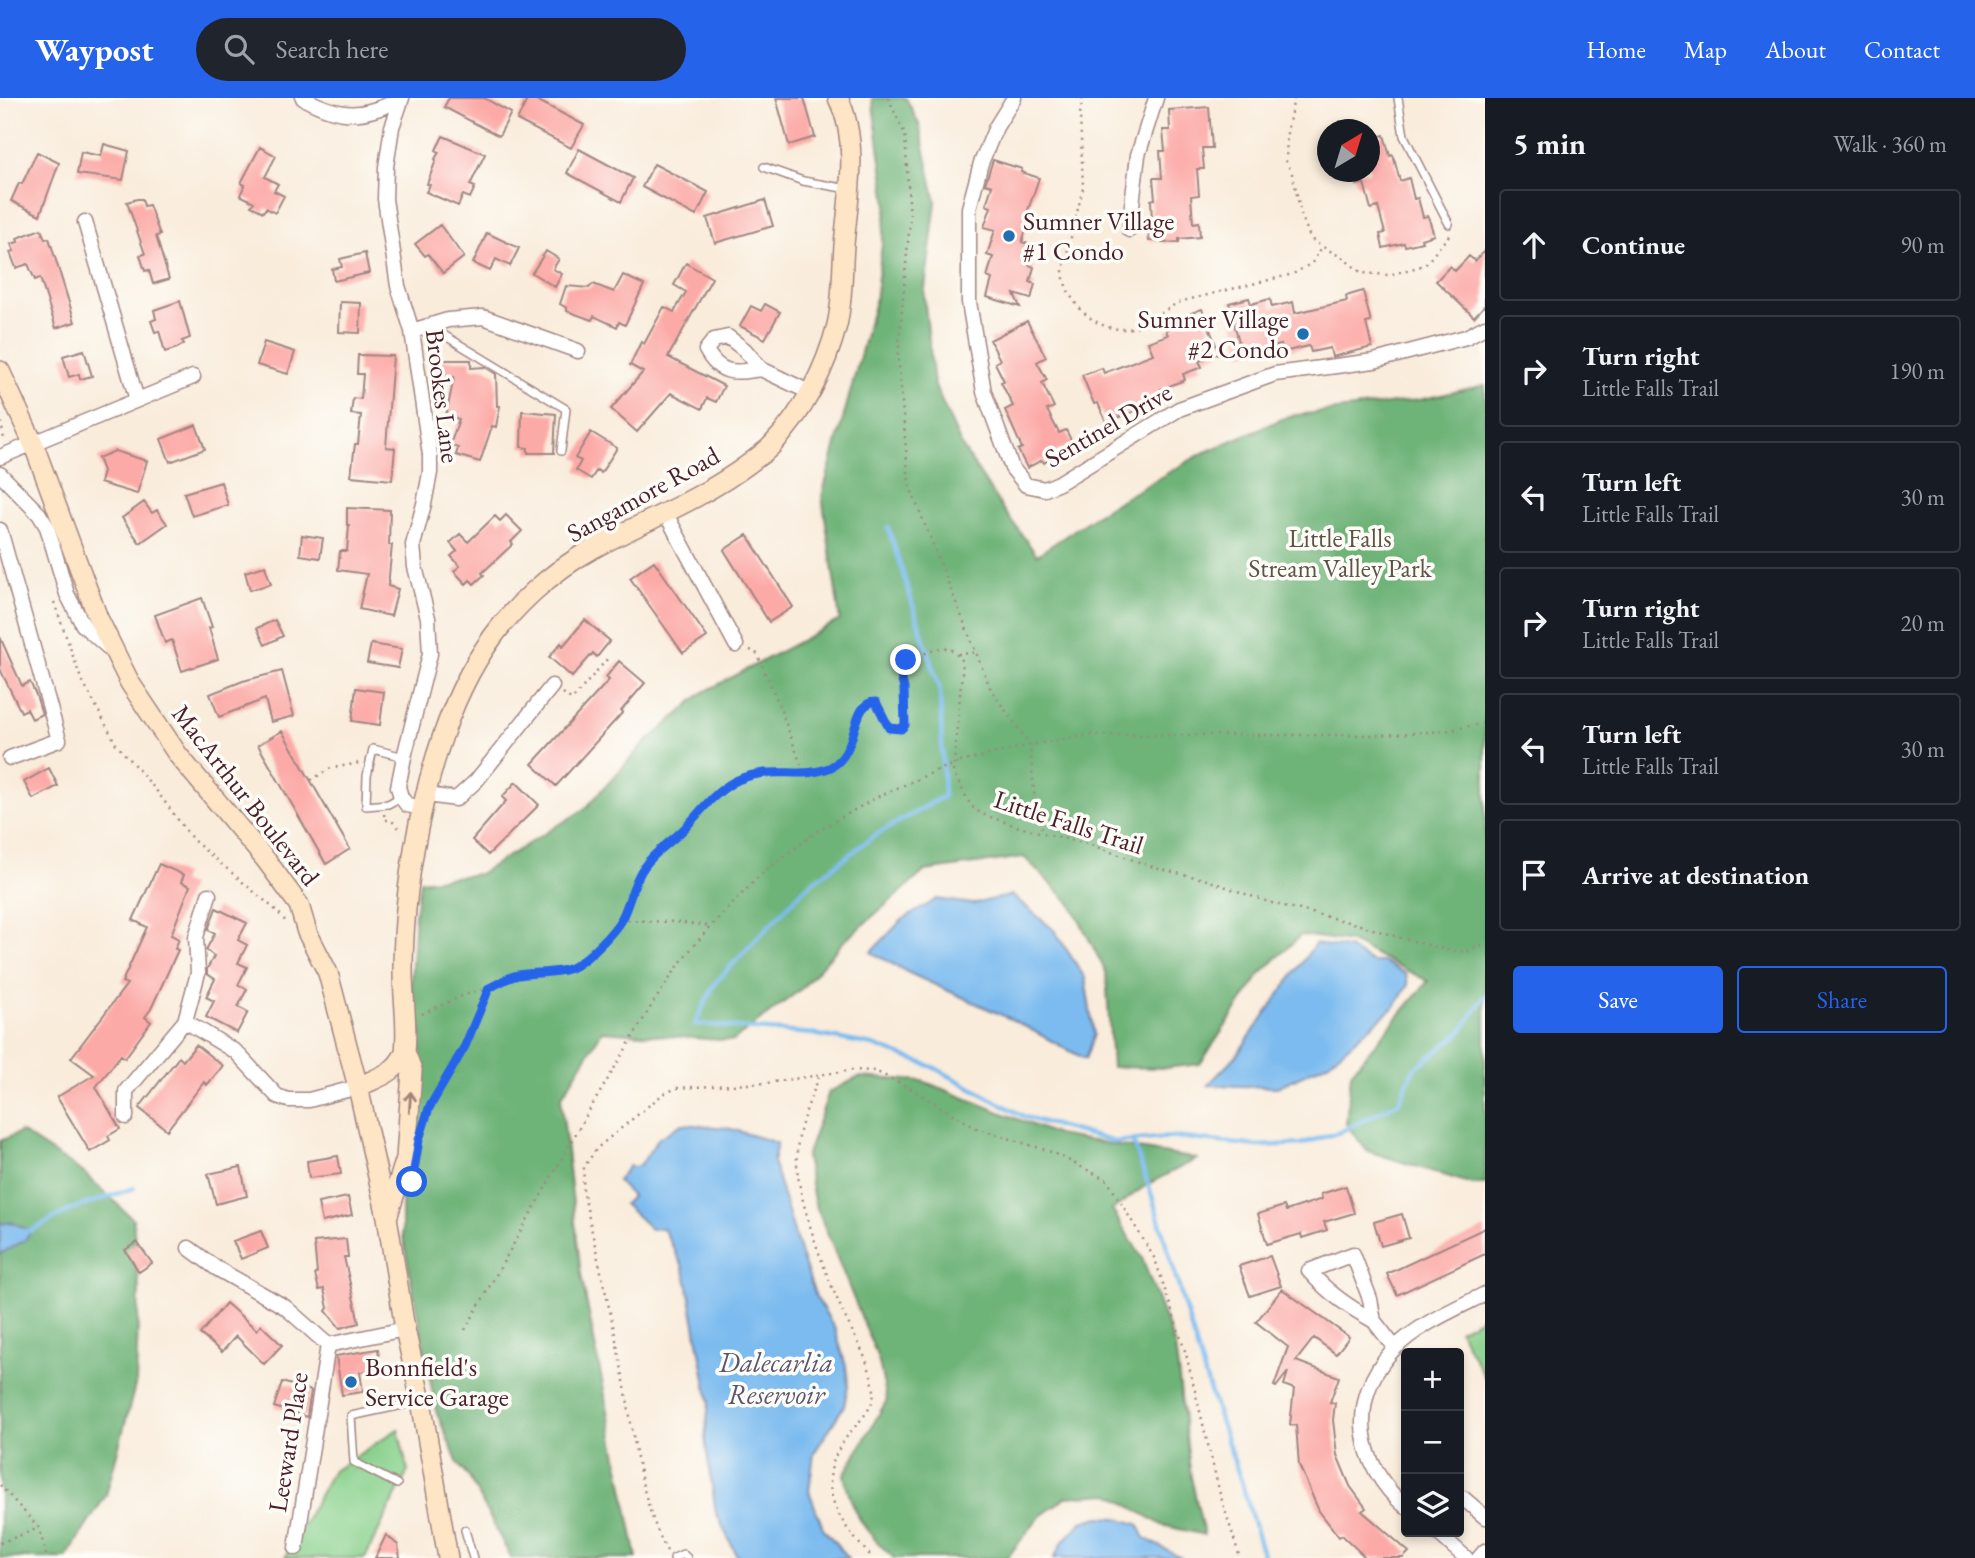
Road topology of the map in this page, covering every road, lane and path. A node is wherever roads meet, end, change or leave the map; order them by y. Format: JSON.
{"nodes":[{"id":1,"x":303,"y":98,"type":"edge"},
{"id":2,"x":402,"y":98,"type":"edge"},
{"id":3,"x":838,"y":98,"type":"edge"},
{"id":4,"x":888,"y":98,"type":"edge"},
{"id":5,"x":1014,"y":98,"type":"edge"},
{"id":6,"x":1083,"y":98,"type":"edge"},
{"id":7,"x":1156,"y":98,"type":"edge"},
{"id":8,"x":1294,"y":98,"type":"edge"},
{"id":9,"x":1398,"y":98,"type":"edge"},
{"id":10,"x":764,"y":166,"type":"dead end"},
{"id":11,"x":849,"y":189,"type":"junction"},
{"id":12,"x":85,"y":222,"type":"dead end"},
{"id":13,"x":1449,"y":224,"type":"joint"},
{"id":14,"x":1129,"y":230,"type":"dead end"},
{"id":15,"x":1322,"y":247,"type":"junction"},
{"id":16,"x":429,"y":326,"type":"junction"},
{"id":17,"x":1485,"y":327,"type":"edge"},
{"id":18,"x":412,"y":331,"type":"junction"},
{"id":19,"x":578,"y":351,"type":"dead end"},
{"id":20,"x":761,"y":369,"type":"dead end"},
{"id":21,"x":0,"y":371,"type":"edge"},
{"id":22,"x":193,"y":377,"type":"dead end"},
{"id":23,"x":809,"y":392,"type":"junction"},
{"id":24,"x":137,"y":400,"type":"junction"},
{"id":25,"x":33,"y":443,"type":"junction"},
{"id":26,"x":561,"y":451,"type":"dead end"},
{"id":27,"x":0,"y":457,"type":"edge"},
{"id":28,"x":0,"y":474,"type":"edge"},
{"id":29,"x":666,"y":514,"type":"junction"},
{"id":30,"x":0,"y":533,"type":"edge"},
{"id":31,"x":736,"y":645,"type":"joint"},
{"id":32,"x":975,"y":653,"type":"junction"},
{"id":33,"x":958,"y":654,"type":"junction"},
{"id":34,"x":116,"y":655,"type":"junction"},
{"id":35,"x":608,"y":658,"type":"dead end"},
{"id":36,"x":552,"y":685,"type":"joint"},
{"id":37,"x":1485,"y":723,"type":"edge"},
{"id":38,"x":1030,"y":745,"type":"junction"},
{"id":39,"x":404,"y":757,"type":"junction"},
{"id":40,"x":10,"y":758,"type":"dead end"},
{"id":41,"x":370,"y":761,"type":"junction"},
{"id":42,"x":804,"y":773,"type":"junction"},
{"id":43,"x":311,"y":780,"type":"dead end"},
{"id":44,"x":401,"y":797,"type":"junction"},
{"id":45,"x":425,"y":802,"type":"junction"},
{"id":46,"x":384,"y":804,"type":"junction"},
{"id":47,"x":402,"y":831,"type":"dead end"},
{"id":48,"x":1043,"y":833,"type":"junction"},
{"id":49,"x":209,"y":895,"type":"dead end"},
{"id":50,"x":621,"y":920,"type":"junction"},
{"id":51,"x":710,"y":927,"type":"junction"},
{"id":52,"x":1485,"y":943,"type":"edge"},
{"id":53,"x":489,"y":988,"type":"junction"},
{"id":54,"x":417,"y":1016,"type":"dead end"},
{"id":55,"x":185,"y":1021,"type":"junction"},
{"id":56,"x":405,"y":1052,"type":"junction"},
{"id":57,"x":819,"y":1077,"type":"junction"},
{"id":58,"x":358,"y":1087,"type":"junction"},
{"id":59,"x":126,"y":1117,"type":"dead end"},
{"id":60,"x":426,"y":1119,"type":"dead end"},
{"id":61,"x":387,"y":1217,"type":"junction"},
{"id":62,"x":189,"y":1248,"type":"dead end"},
{"id":63,"x":1485,"y":1294,"type":"edge"},
{"id":64,"x":1374,"y":1321,"type":"junction"},
{"id":65,"x":405,"y":1329,"type":"junction"},
{"id":66,"x":465,"y":1331,"type":"dead end"},
{"id":67,"x":328,"y":1345,"type":"junction"},
{"id":68,"x":1395,"y":1348,"type":"junction"},
{"id":69,"x":421,"y":1401,"type":"junction"},
{"id":70,"x":397,"y":1484,"type":"dead end"},
{"id":71,"x":0,"y":1485,"type":"edge"},
{"id":72,"x":1464,"y":1499,"type":"edge"},
{"id":73,"x":1401,"y":1502,"type":"edge"},
{"id":74,"x":1485,"y":1517,"type":"edge"},
{"id":75,"x":39,"y":1528,"type":"junction"},
{"id":76,"x":466,"y":1530,"type":"dead end"},
{"id":77,"x":1443,"y":1537,"type":"edge"},
{"id":78,"x":0,"y":1543,"type":"edge"},
{"id":79,"x":296,"y":1548,"type":"dead end"},
{"id":80,"x":1485,"y":1551,"type":"edge"},
{"id":81,"x":47,"y":1558,"type":"edge"},
{"id":82,"x":448,"y":1558,"type":"edge"},
{"id":83,"x":473,"y":1558,"type":"edge"},
{"id":84,"x":672,"y":1558,"type":"edge"},
{"id":85,"x":687,"y":1558,"type":"edge"},
{"id":86,"x":873,"y":1558,"type":"edge"},
{"id":87,"x":1240,"y":1558,"type":"edge"},
{"id":88,"x":1466,"y":1558,"type":"edge"},
{"id":89,"x":1479,"y":1558,"type":"edge"}],
"edges":[{"from":1,"to":2,"type":"street"},
{"from":2,"to":18,"type":"street","name":"Brookes Lane"},
{"from":3,"to":11,"type":"main road","name":"Sangamore Road"},
{"from":4,"to":32,"type":"path"},
{"from":5,"to":17,"type":"street","name":"Sentinel Drive"},
{"from":6,"to":15,"type":"path"},
{"from":7,"to":14,"type":"street"},
{"from":8,"to":15,"type":"path"},
{"from":9,"to":13,"type":"lane"},
{"from":10,"to":11,"type":"lane"},
{"from":11,"to":23,"type":"main road","name":"Sangamore Road"},
{"from":12,"to":24,"type":"street"},
{"from":13,"to":15,"type":"path"},
{"from":16,"to":18,"type":"street"},
{"from":16,"to":19,"type":"street"},
{"from":16,"to":26,"type":"lane"},
{"from":18,"to":39,"type":"street","name":"Brookes Lane"},
{"from":20,"to":23,"type":"street"},
{"from":21,"to":25,"type":"main road","name":"MacArthur Boulevard"},
{"from":22,"to":24,"type":"street"},
{"from":23,"to":29,"type":"main road","name":"Sangamore Road"},
{"from":24,"to":25,"type":"street"},
{"from":25,"to":27,"type":"street"},
{"from":25,"to":34,"type":"main road","name":"MacArthur Boulevard"},
{"from":28,"to":34,"type":"street"},
{"from":29,"to":31,"type":"street"},
{"from":29,"to":45,"type":"main road","name":"Sangamore Road"},
{"from":30,"to":40,"type":"street"},
{"from":31,"to":42,"type":"path"},
{"from":32,"to":33,"type":"path"},
{"from":32,"to":38,"type":"path"},
{"from":33,"to":42,"type":"path"},
{"from":33,"to":48,"type":"path","name":"Little Falls Trail"},
{"from":34,"to":58,"type":"main road","name":"MacArthur Boulevard"},
{"from":35,"to":36,"type":"path"},
{"from":36,"to":45,"type":"street"},
{"from":37,"to":38,"type":"path"},
{"from":38,"to":48,"type":"path"},
{"from":38,"to":51,"type":"path","bridge":true},
{"from":39,"to":41,"type":"lane"},
{"from":39,"to":44,"type":"street","name":"Brookes Lane"},
{"from":41,"to":43,"type":"path"},
{"from":41,"to":46,"type":"lane"},
{"from":42,"to":50,"type":"path"},
{"from":44,"to":45,"type":"street"},
{"from":44,"to":46,"type":"lane"},
{"from":45,"to":56,"type":"main road","name":"Sangamore Road"},
{"from":46,"to":47,"type":"path"},
{"from":48,"to":52,"type":"path","name":"Little Falls Trail"},
{"from":49,"to":55,"type":"street"},
{"from":50,"to":51,"type":"path"},
{"from":50,"to":53,"type":"path"},
{"from":51,"to":66,"type":"path"},
{"from":53,"to":54,"type":"path"},
{"from":53,"to":60,"type":"path"},
{"from":55,"to":58,"type":"street"},
{"from":55,"to":59,"type":"street"},
{"from":56,"to":58,"type":"main road"},
{"from":61,"to":56,"type":"main road","name":"Sangamore Road","one_way":true},
{"from":57,"to":84,"type":"path"},
{"from":57,"to":86,"type":"path"},
{"from":57,"to":87,"type":"path"},
{"from":58,"to":61,"type":"main road","name":"MacArthur Boulevard"},
{"from":61,"to":65,"type":"main road","name":"MacArthur Boulevard"},
{"from":62,"to":67,"type":"street"},
{"from":63,"to":68,"type":"street"},
{"from":64,"to":64,"type":"street"},
{"from":64,"to":68,"type":"street"},
{"from":65,"to":67,"type":"street"},
{"from":65,"to":69,"type":"main road","name":"MacArthur Boulevard"},
{"from":67,"to":79,"type":"street","name":"Leeward Place"},
{"from":68,"to":73,"type":"street"},
{"from":69,"to":70,"type":"lane"},
{"from":69,"to":82,"type":"main road","name":"MacArthur Boulevard"},
{"from":71,"to":75,"type":"path"},
{"from":72,"to":74,"type":"street"},
{"from":75,"to":78,"type":"path"},
{"from":75,"to":81,"type":"path"},
{"from":76,"to":83,"type":"lane"},
{"from":77,"to":88,"type":"street"},
{"from":80,"to":89,"type":"street"},
{"from":84,"to":85,"type":"lane"}]}
